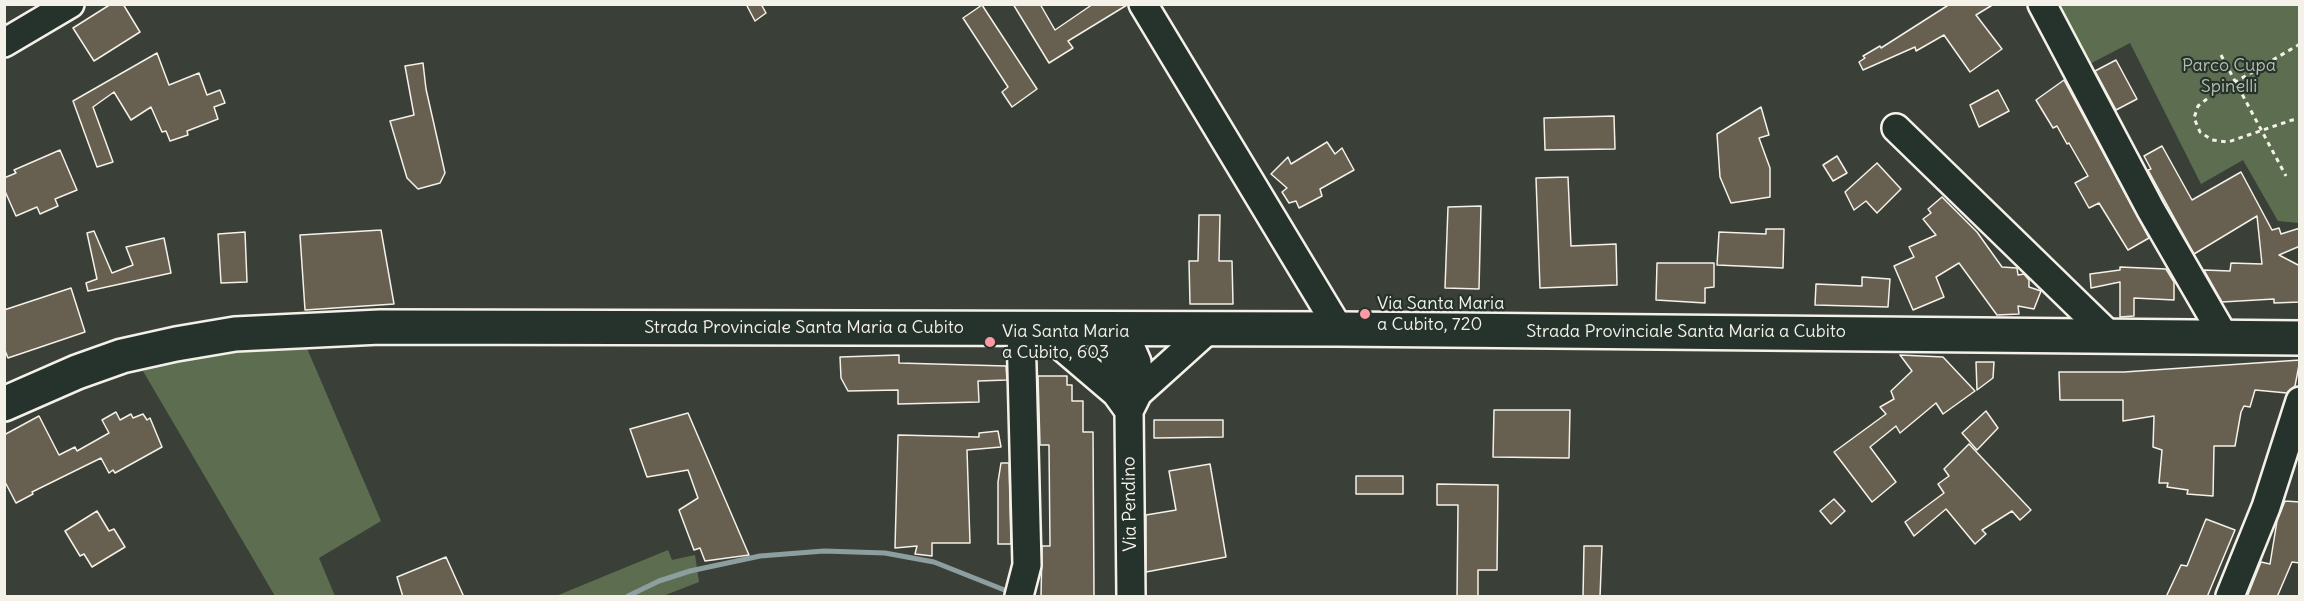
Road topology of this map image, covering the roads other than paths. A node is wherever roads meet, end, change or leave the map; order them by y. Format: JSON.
{"nodes":[{"id":1,"x":70,"y":4,"type":"edge"},
{"id":2,"x":1143,"y":4,"type":"edge"},
{"id":3,"x":2042,"y":4,"type":"edge"},
{"id":4,"x":9,"y":39,"type":"edge"},
{"id":5,"x":1896,"y":128,"type":"dead end"},
{"id":6,"x":1031,"y":329,"type":"junction"},
{"id":7,"x":1124,"y":329,"type":"junction"},
{"id":8,"x":1209,"y":329,"type":"junction"},
{"id":9,"x":1339,"y":329,"type":"junction"},
{"id":10,"x":2110,"y":336,"type":"junction"},
{"id":11,"x":2225,"y":338,"type":"junction"},
{"id":12,"x":2300,"y":338,"type":"edge"},
{"id":13,"x":1128,"y":399,"type":"junction"},
{"id":14,"x":2300,"y":401,"type":"edge"},
{"id":15,"x":4,"y":404,"type":"edge"},
{"id":16,"x":1019,"y":595,"type":"edge"},
{"id":17,"x":1131,"y":597,"type":"edge"},
{"id":18,"x":2230,"y":597,"type":"edge"}],
"edges":[{"from":1,"to":4,"type":"street"},
{"from":2,"to":9,"type":"street"},
{"from":3,"to":11,"type":"street"},
{"from":5,"to":10,"type":"street"},
{"from":6,"to":7,"type":"main road","name":"Strada Provinciale Santa Maria a Cubito"},
{"from":6,"to":13,"type":"street"},
{"from":6,"to":15,"type":"main road","name":"Strada Provinciale Santa Maria a Cubito"},
{"from":6,"to":16,"type":"street"},
{"from":7,"to":8,"type":"main road","name":"Strada Provinciale Santa Maria a Cubito"},
{"from":7,"to":13,"type":"street","name":"Via Pendino"},
{"from":8,"to":9,"type":"main road","name":"Strada Provinciale Santa Maria a Cubito"},
{"from":8,"to":13,"type":"street"},
{"from":9,"to":10,"type":"main road","name":"Strada Provinciale Santa Maria a Cubito"},
{"from":10,"to":11,"type":"main road","name":"Strada Provinciale Santa Maria a Cubito"},
{"from":11,"to":12,"type":"main road","name":"Strada Provinciale Santa Maria a Cubito"},
{"from":13,"to":17,"type":"street","name":"Via Pendino"},
{"from":14,"to":18,"type":"street"}]}
